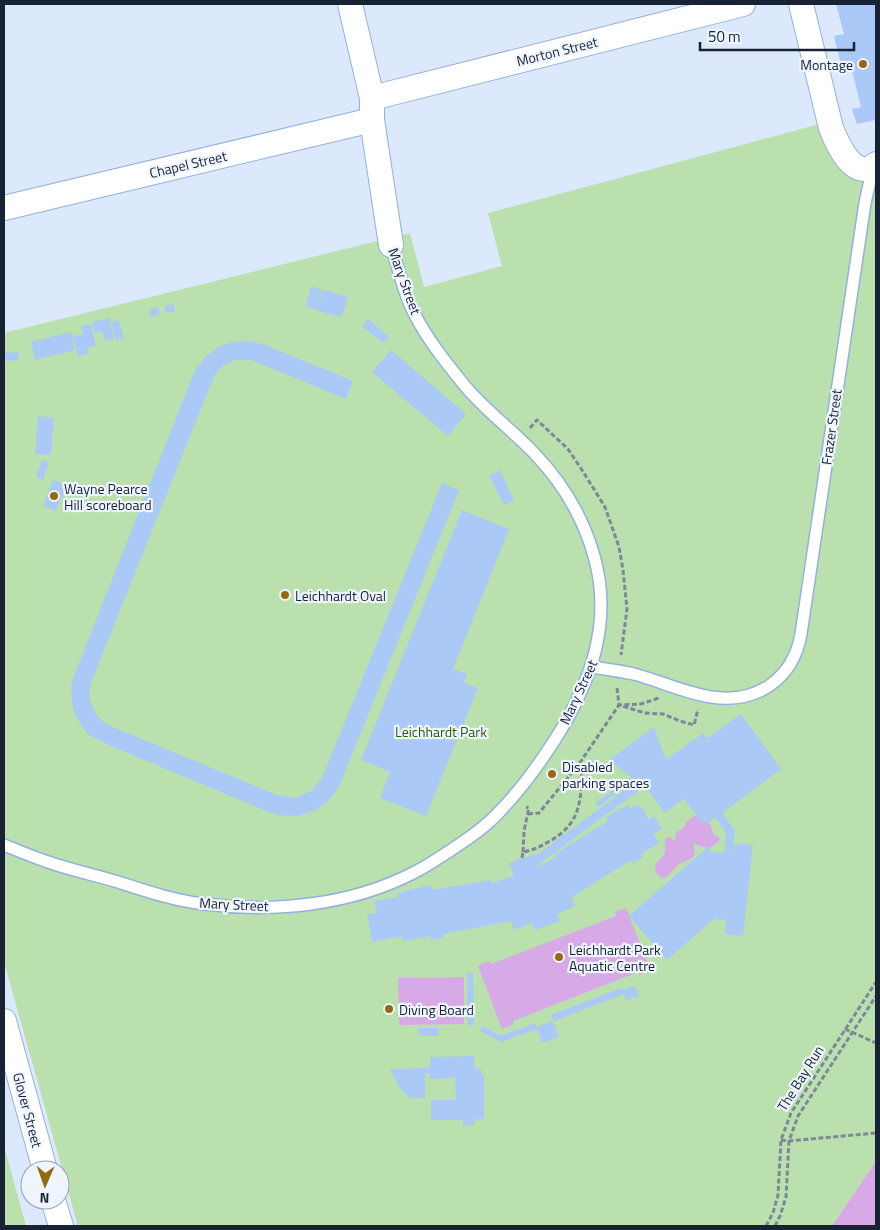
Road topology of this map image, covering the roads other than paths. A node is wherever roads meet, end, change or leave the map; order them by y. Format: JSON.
{"nodes":[{"id":1,"x":350,"y":4,"type":"edge"},
{"id":2,"x":743,"y":4,"type":"edge"},
{"id":3,"x":801,"y":4,"type":"edge"},
{"id":4,"x":372,"y":109,"type":"junction"},
{"id":5,"x":874,"y":165,"type":"edge"},
{"id":6,"x":4,"y":208,"type":"edge"},
{"id":7,"x":391,"y":245,"type":"joint"},
{"id":8,"x":592,"y":667,"type":"junction"},
{"id":9,"x":4,"y":845,"type":"edge"},
{"id":10,"x":4,"y":1021,"type":"edge"},
{"id":11,"x":42,"y":1160,"type":"edge"},
{"id":12,"x":56,"y":1210,"type":"edge"},
{"id":13,"x":61,"y":1226,"type":"edge"}],
"edges":[{"from":1,"to":4,"type":"street","name":"Mary Street"},
{"from":2,"to":4,"type":"street","name":"Morton Street"},
{"from":3,"to":5,"type":"street","name":"Frazer Street"},
{"from":4,"to":6,"type":"street","name":"Chapel Street"},
{"from":4,"to":7,"type":"street","name":"Mary Street"},
{"from":5,"to":8,"type":"lane","name":"Frazer Street"},
{"from":7,"to":8,"type":"lane","name":"Mary Street"},
{"from":8,"to":9,"type":"lane","name":"Mary Street"},
{"from":10,"to":11,"type":"street","name":"Glover Street"},
{"from":12,"to":13,"type":"street"}]}
